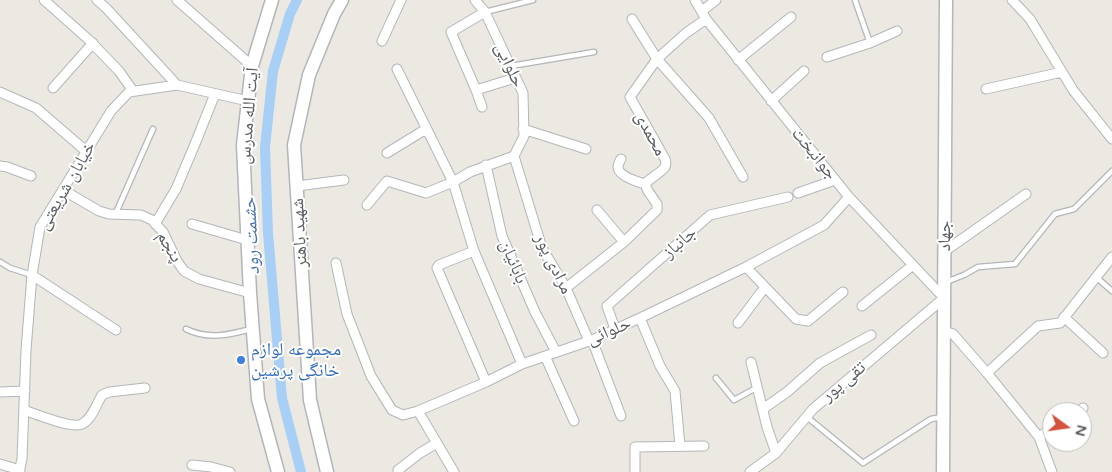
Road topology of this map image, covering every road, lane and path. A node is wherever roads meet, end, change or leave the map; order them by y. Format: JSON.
{"nodes":[{"id":1,"x":44,"y":0,"type":"edge"},
{"id":2,"x":97,"y":0,"type":"edge"},
{"id":3,"x":177,"y":0,"type":"edge"},
{"id":4,"x":272,"y":0,"type":"edge"},
{"id":5,"x":342,"y":0,"type":"edge"},
{"id":6,"x":401,"y":0,"type":"edge"},
{"id":7,"x":475,"y":0,"type":"edge"},
{"id":8,"x":533,"y":0,"type":"edge"},
{"id":9,"x":695,"y":0,"type":"edge"},
{"id":10,"x":716,"y":0,"type":"edge"},
{"id":11,"x":855,"y":0,"type":"edge"},
{"id":12,"x":946,"y":0,"type":"edge"},
{"id":13,"x":1012,"y":0,"type":"edge"},
{"id":14,"x":702,"y":11,"type":"junction"},
{"id":15,"x":485,"y":12,"type":"junction"},
{"id":16,"x":791,"y":17,"type":"dead end"},
{"id":17,"x":632,"y":19,"type":"dead end"},
{"id":18,"x":706,"y":19,"type":"junction"},
{"id":19,"x":897,"y":31,"type":"dead end"},
{"id":20,"x":382,"y":41,"type":"dead end"},
{"id":21,"x":93,"y":43,"type":"junction"},
{"id":22,"x":870,"y":44,"type":"junction"},
{"id":23,"x":594,"y":52,"type":"dead end"},
{"id":24,"x":827,"y":57,"type":"dead end"},
{"id":25,"x":657,"y":59,"type":"junction"},
{"id":26,"x":738,"y":60,"type":"junction"},
{"id":27,"x":252,"y":66,"type":"junction"},
{"id":28,"x":509,"y":67,"type":"junction"},
{"id":29,"x":397,"y":70,"type":"dead end"},
{"id":30,"x":804,"y":71,"type":"dead end"},
{"id":31,"x":1062,"y":72,"type":"junction"},
{"id":32,"x":515,"y":78,"type":"junction"},
{"id":33,"x":177,"y":85,"type":"junction"},
{"id":34,"x":53,"y":88,"type":"dead end"},
{"id":35,"x":986,"y":89,"type":"dead end"},
{"id":36,"x":476,"y":90,"type":"junction"},
{"id":37,"x":132,"y":91,"type":"junction"},
{"id":38,"x":0,"y":92,"type":"edge"},
{"id":39,"x":215,"y":94,"type":"junction"},
{"id":40,"x":248,"y":101,"type":"junction"},
{"id":41,"x":771,"y":101,"type":"junction"},
{"id":42,"x":482,"y":107,"type":"dead end"},
{"id":43,"x":153,"y":129,"type":"dead end"},
{"id":44,"x":426,"y":129,"type":"junction"},
{"id":45,"x":523,"y":129,"type":"junction"},
{"id":46,"x":1112,"y":139,"type":"edge"},
{"id":47,"x":586,"y":149,"type":"dead end"},
{"id":48,"x":87,"y":152,"type":"junction"},
{"id":49,"x":387,"y":153,"type":"dead end"},
{"id":50,"x":514,"y":156,"type":"junction"},
{"id":51,"x":620,"y":159,"type":"dead end"},
{"id":52,"x":0,"y":166,"type":"edge"},
{"id":53,"x":486,"y":166,"type":"junction"},
{"id":54,"x":1112,"y":170,"type":"edge"},
{"id":55,"x":31,"y":176,"type":"dead end"},
{"id":56,"x":743,"y":177,"type":"dead end"},
{"id":57,"x":344,"y":180,"type":"dead end"},
{"id":58,"x":835,"y":180,"type":"junction"},
{"id":59,"x":452,"y":182,"type":"junction"},
{"id":60,"x":645,"y":184,"type":"junction"},
{"id":61,"x":297,"y":186,"type":"junction"},
{"id":62,"x":63,"y":190,"type":"junction"},
{"id":63,"x":798,"y":193,"type":"dead end"},
{"id":64,"x":1026,"y":194,"type":"dead end"},
{"id":65,"x":849,"y":197,"type":"junction"},
{"id":66,"x":788,"y":198,"type":"dead end"},
{"id":67,"x":367,"y":205,"type":"dead end"},
{"id":68,"x":597,"y":210,"type":"dead end"},
{"id":69,"x":115,"y":214,"type":"junction"},
{"id":70,"x":155,"y":224,"type":"junction"},
{"id":71,"x":192,"y":224,"type":"dead end"},
{"id":72,"x":247,"y":240,"type":"junction"},
{"id":73,"x":624,"y":242,"type":"junction"},
{"id":74,"x":945,"y":250,"type":"junction"},
{"id":75,"x":474,"y":251,"type":"junction"},
{"id":76,"x":1112,"y":257,"type":"edge"},
{"id":77,"x":0,"y":262,"type":"edge"},
{"id":78,"x":336,"y":263,"type":"dead end"},
{"id":79,"x":913,"y":265,"type":"junction"},
{"id":80,"x":746,"y":267,"type":"junction"},
{"id":81,"x":32,"y":275,"type":"junction"},
{"id":82,"x":1096,"y":277,"type":"junction"},
{"id":83,"x":944,"y":282,"type":"junction"},
{"id":84,"x":765,"y":287,"type":"junction"},
{"id":85,"x":566,"y":288,"type":"junction"},
{"id":86,"x":1112,"y":291,"type":"edge"},
{"id":87,"x":844,"y":292,"type":"dead end"},
{"id":88,"x":250,"y":293,"type":"junction"},
{"id":89,"x":944,"y":298,"type":"junction"},
{"id":90,"x":862,"y":306,"type":"dead end"},
{"id":91,"x":1064,"y":317,"type":"junction"},
{"id":92,"x":640,"y":318,"type":"junction"},
{"id":93,"x":738,"y":323,"type":"dead end"},
{"id":94,"x":253,"y":328,"type":"junction"},
{"id":95,"x":186,"y":329,"type":"dead end"},
{"id":96,"x":615,"y":329,"type":"junction"},
{"id":97,"x":116,"y":330,"type":"dead end"},
{"id":98,"x":944,"y":331,"type":"junction"},
{"id":99,"x":871,"y":335,"type":"dead end"},
{"id":100,"x":590,"y":340,"type":"junction"},
{"id":101,"x":556,"y":352,"type":"junction"},
{"id":102,"x":1103,"y":353,"type":"dead end"},
{"id":103,"x":545,"y":356,"type":"junction"},
{"id":104,"x":751,"y":362,"type":"dead end"},
{"id":105,"x":522,"y":364,"type":"junction"},
{"id":106,"x":987,"y":373,"type":"junction"},
{"id":107,"x":716,"y":378,"type":"dead end"},
{"id":108,"x":486,"y":382,"type":"junction"},
{"id":109,"x":145,"y":388,"type":"dead end"},
{"id":110,"x":758,"y":388,"type":"junction"},
{"id":111,"x":24,"y":391,"type":"junction"},
{"id":112,"x":0,"y":392,"type":"edge"},
{"id":113,"x":763,"y":409,"type":"junction"},
{"id":114,"x":24,"y":410,"type":"junction"},
{"id":115,"x":418,"y":411,"type":"junction"},
{"id":116,"x":621,"y":416,"type":"dead end"},
{"id":117,"x":943,"y":416,"type":"junction"},
{"id":118,"x":806,"y":417,"type":"junction"},
{"id":119,"x":574,"y":421,"type":"dead end"},
{"id":120,"x":1042,"y":435,"type":"edge"},
{"id":121,"x":1039,"y":437,"type":"junction"},
{"id":122,"x":437,"y":443,"type":"junction"},
{"id":123,"x":680,"y":446,"type":"junction"},
{"id":124,"x":704,"y":446,"type":"dead end"},
{"id":125,"x":776,"y":453,"type":"junction"},
{"id":126,"x":0,"y":464,"type":"edge"},
{"id":127,"x":192,"y":465,"type":"dead end"},
{"id":128,"x":398,"y":470,"type":"dead end"},
{"id":129,"x":19,"y":471,"type":"edge"},
{"id":130,"x":230,"y":472,"type":"edge"},
{"id":131,"x":278,"y":472,"type":"edge"},
{"id":132,"x":326,"y":472,"type":"edge"},
{"id":133,"x":454,"y":472,"type":"edge"},
{"id":134,"x":635,"y":472,"type":"edge"},
{"id":135,"x":750,"y":472,"type":"edge"},
{"id":136,"x":943,"y":472,"type":"edge"},
{"id":137,"x":1052,"y":472,"type":"edge"}],
"edges":[{"from":1,"to":21,"type":"street"},
{"from":2,"to":33,"type":"street"},
{"from":3,"to":27,"type":"street"},
{"from":4,"to":27,"type":"main road","name":"آیت الله مدرس"},
{"from":5,"to":61,"type":"main road","name":"شهید باهنر"},
{"from":6,"to":20,"type":"street"},
{"from":7,"to":15,"type":"street","name":"حلوایی"},
{"from":8,"to":15,"type":"lane"},
{"from":9,"to":14,"type":"street","name":"جوانبخت"},
{"from":10,"to":14,"type":"street"},
{"from":11,"to":22,"type":"lane"},
{"from":12,"to":74,"type":"main road","name":"جهاد"},
{"from":13,"to":31,"type":"street"},
{"from":14,"to":18,"type":"street","name":"جوانبخت"},
{"from":15,"to":28,"type":"street","name":"حلوایی"},
{"from":15,"to":36,"type":"street"},
{"from":16,"to":26,"type":"street"},
{"from":17,"to":25,"type":"street"},
{"from":18,"to":25,"type":"street","name":"محمدی"},
{"from":18,"to":26,"type":"street","name":"جوانبخت"},
{"from":19,"to":22,"type":"street"},
{"from":21,"to":34,"type":"street"},
{"from":21,"to":37,"type":"street"},
{"from":22,"to":24,"type":"street"},
{"from":23,"to":28,"type":"lane"},
{"from":25,"to":56,"type":"street"},
{"from":25,"to":60,"type":"street","name":"محمدی"},
{"from":26,"to":41,"type":"street","name":"جوانبخت"},
{"from":27,"to":40,"type":"main road","name":"آیت الله مدرس"},
{"from":28,"to":32,"type":"street","name":"حلوایی"},
{"from":29,"to":44,"type":"street"},
{"from":30,"to":41,"type":"street"},
{"from":31,"to":35,"type":"street"},
{"from":31,"to":46,"type":"street"},
{"from":32,"to":36,"type":"street"},
{"from":32,"to":45,"type":"street","name":"حلوایی"},
{"from":33,"to":37,"type":"street"},
{"from":33,"to":39,"type":"street"},
{"from":36,"to":42,"type":"street"},
{"from":37,"to":48,"type":"street","name":"خیابان شریعتی"},
{"from":38,"to":48,"type":"street"},
{"from":39,"to":40,"type":"street"},
{"from":39,"to":70,"type":"street"},
{"from":40,"to":72,"type":"main road","name":"آیت الله مدرس"},
{"from":41,"to":58,"type":"street","name":"جوانبخت"},
{"from":43,"to":69,"type":"lane"},
{"from":44,"to":49,"type":"street"},
{"from":44,"to":59,"type":"street"},
{"from":45,"to":47,"type":"street"},
{"from":45,"to":50,"type":"street","name":"حلوایی"},
{"from":48,"to":62,"type":"street","name":"خیابان شریعتی"},
{"from":50,"to":53,"type":"street"},
{"from":50,"to":85,"type":"street","name":"مرادی پور"},
{"from":51,"to":60,"type":"street"},
{"from":52,"to":55,"type":"street"},
{"from":53,"to":59,"type":"street"},
{"from":53,"to":101,"type":"street","name":"بابائیان"},
{"from":54,"to":83,"type":"lane"},
{"from":57,"to":61,"type":"street"},
{"from":58,"to":63,"type":"street"},
{"from":58,"to":65,"type":"street","name":"جوانبخت"},
{"from":59,"to":67,"type":"street"},
{"from":59,"to":75,"type":"street"},
{"from":60,"to":73,"type":"street","name":"محمدی"},
{"from":61,"to":132,"type":"main road","name":"شهید باهنر"},
{"from":62,"to":69,"type":"street","name":"پنجم"},
{"from":62,"to":81,"type":"street","name":"خیابان شریعتی"},
{"from":64,"to":74,"type":"street"},
{"from":65,"to":79,"type":"street","name":"جوانبخت"},
{"from":65,"to":80,"type":"street","name":"حلوائی"},
{"from":66,"to":96,"type":"street","name":"جانباز"},
{"from":68,"to":73,"type":"street"},
{"from":69,"to":70,"type":"street","name":"پنجم"},
{"from":70,"to":88,"type":"street","name":"پنجم"},
{"from":71,"to":72,"type":"street"},
{"from":72,"to":88,"type":"main road","name":"آیت الله مدرس"},
{"from":73,"to":85,"type":"street","name":"محمدی"},
{"from":74,"to":83,"type":"main road","name":"جهاد"},
{"from":75,"to":105,"type":"street"},
{"from":75,"to":108,"type":"street"},
{"from":76,"to":82,"type":"street"},
{"from":77,"to":81,"type":"lane"},
{"from":78,"to":115,"type":"street"},
{"from":79,"to":89,"type":"street","name":"جوانبخت"},
{"from":79,"to":90,"type":"street"},
{"from":80,"to":84,"type":"street"},
{"from":80,"to":92,"type":"street","name":"حلوائی"},
{"from":81,"to":97,"type":"street"},
{"from":81,"to":111,"type":"street","name":"خیابان شریعتی"},
{"from":82,"to":86,"type":"lane"},
{"from":82,"to":91,"type":"street"},
{"from":83,"to":89,"type":"main road","name":"جهاد"},
{"from":84,"to":87,"type":"street"},
{"from":84,"to":93,"type":"street"},
{"from":85,"to":100,"type":"street","name":"مرادی پور"},
{"from":88,"to":94,"type":"main road","name":"آیت الله مدرس"},
{"from":89,"to":98,"type":"main road","name":"جهاد"},
{"from":89,"to":118,"type":"street","name":"تقی پور"},
{"from":91,"to":102,"type":"street"},
{"from":91,"to":106,"type":"street"},
{"from":92,"to":96,"type":"street","name":"حلوائی"},
{"from":92,"to":123,"type":"street"},
{"from":94,"to":95,"type":"lane"},
{"from":94,"to":131,"type":"main road","name":"آیت الله مدرس"},
{"from":96,"to":100,"type":"street","name":"حلوائی"},
{"from":98,"to":106,"type":"street"},
{"from":98,"to":117,"type":"main road","name":"جهاد"},
{"from":99,"to":113,"type":"street"},
{"from":100,"to":101,"type":"street","name":"حلوائی"},
{"from":100,"to":116,"type":"street","name":"مرادی پور"},
{"from":101,"to":103,"type":"street","name":"حلوائی"},
{"from":103,"to":105,"type":"street","name":"حلوائی"},
{"from":103,"to":119,"type":"street"},
{"from":104,"to":110,"type":"street"},
{"from":105,"to":108,"type":"street","name":"حلوائی"},
{"from":106,"to":121,"type":"street"},
{"from":107,"to":110,"type":"lane"},
{"from":108,"to":115,"type":"street","name":"حلوائی"},
{"from":109,"to":114,"type":"street"},
{"from":110,"to":113,"type":"street"},
{"from":111,"to":112,"type":"street"},
{"from":111,"to":114,"type":"street","name":"خیابان شریعتی"},
{"from":113,"to":125,"type":"street"},
{"from":114,"to":129,"type":"street","name":"خیابان شریعتی"},
{"from":115,"to":122,"type":"street"},
{"from":117,"to":118,"type":"lane"},
{"from":117,"to":136,"type":"main road","name":"جهاد"},
{"from":118,"to":125,"type":"street","name":"تقی پور"},
{"from":120,"to":121,"type":"street"},
{"from":121,"to":137,"type":"street"},
{"from":122,"to":128,"type":"street"},
{"from":122,"to":133,"type":"street"},
{"from":123,"to":124,"type":"street"},
{"from":123,"to":134,"type":"street"},
{"from":125,"to":135,"type":"street","name":"تقی پور"},
{"from":126,"to":129,"type":"street"},
{"from":127,"to":130,"type":"street"}]}
